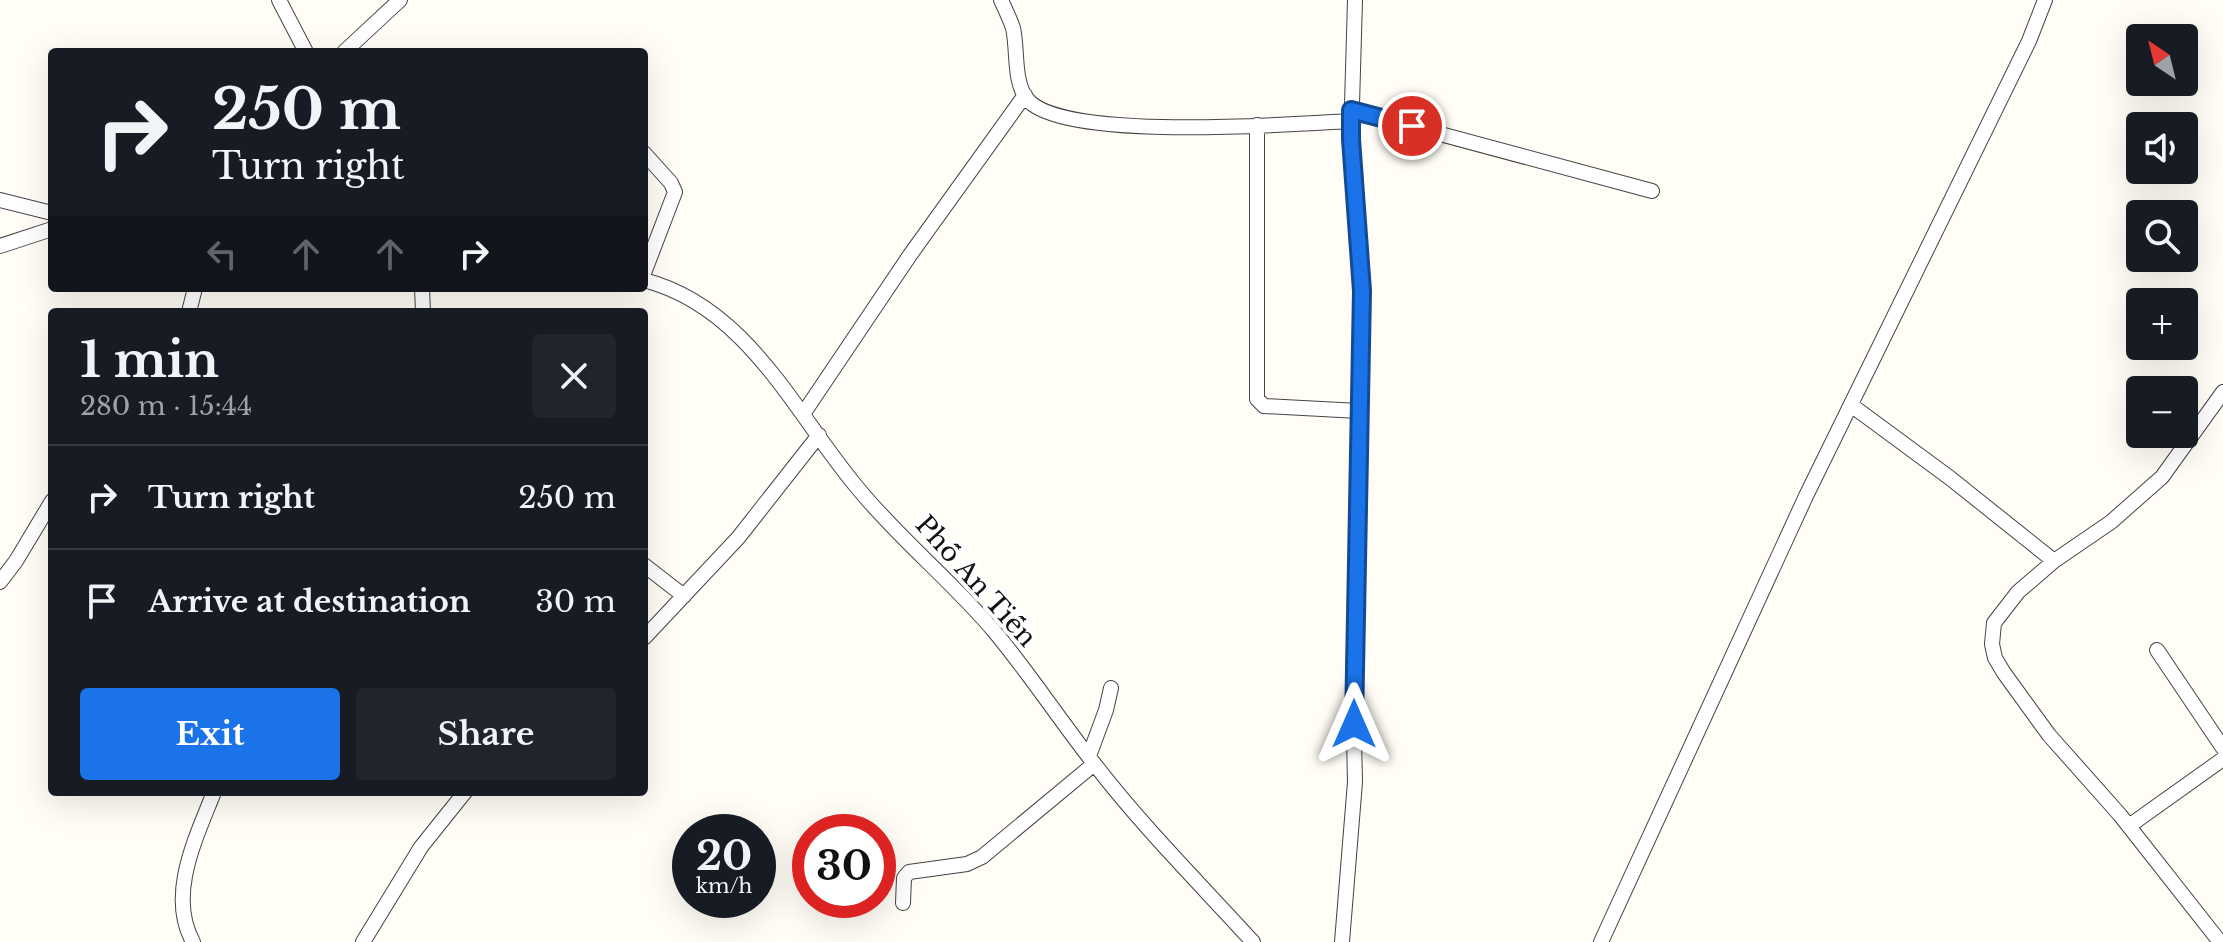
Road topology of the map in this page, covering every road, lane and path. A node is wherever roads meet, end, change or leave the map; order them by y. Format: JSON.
{"nodes":[{"id":1,"x":279,"y":0,"type":"edge"},
{"id":2,"x":400,"y":0,"type":"edge"},
{"id":3,"x":1001,"y":0,"type":"edge"},
{"id":4,"x":1355,"y":0,"type":"edge"},
{"id":5,"x":2045,"y":0,"type":"edge"},
{"id":6,"x":304,"y":48,"type":"edge"},
{"id":7,"x":348,"y":48,"type":"edge"},
{"id":8,"x":1025,"y":95,"type":"junction"},
{"id":9,"x":1351,"y":116,"type":"junction"},
{"id":10,"x":1257,"y":125,"type":"junction"},
{"id":11,"x":648,"y":157,"type":"edge"},
{"id":12,"x":1652,"y":191,"type":"dead end"},
{"id":13,"x":0,"y":200,"type":"edge"},
{"id":14,"x":48,"y":212,"type":"edge"},
{"id":15,"x":48,"y":230,"type":"edge"},
{"id":16,"x":0,"y":246,"type":"edge"},
{"id":17,"x":648,"y":263,"type":"edge"},
{"id":18,"x":648,"y":281,"type":"edge"},
{"id":19,"x":2223,"y":392,"type":"edge"},
{"id":20,"x":1851,"y":405,"type":"junction"},
{"id":21,"x":1359,"y":411,"type":"junction"},
{"id":22,"x":803,"y":414,"type":"junction"},
{"id":23,"x":819,"y":435,"type":"junction"},
{"id":24,"x":48,"y":508,"type":"edge"},
{"id":25,"x":2054,"y":561,"type":"junction"},
{"id":26,"x":648,"y":568,"type":"edge"},
{"id":27,"x":0,"y":582,"type":"edge"},
{"id":28,"x":684,"y":596,"type":"junction"},
{"id":29,"x":648,"y":634,"type":"edge"},
{"id":30,"x":2157,"y":650,"type":"dead end"},
{"id":31,"x":1111,"y":688,"type":"dead end"},
{"id":32,"x":2223,"y":748,"type":"edge"},
{"id":33,"x":2223,"y":759,"type":"edge"},
{"id":34,"x":1092,"y":760,"type":"junction"},
{"id":35,"x":212,"y":796,"type":"edge"},
{"id":36,"x":462,"y":796,"type":"edge"},
{"id":37,"x":2129,"y":826,"type":"junction"},
{"id":38,"x":903,"y":903,"type":"dead end"},
{"id":39,"x":193,"y":942,"type":"edge"},
{"id":40,"x":363,"y":942,"type":"edge"},
{"id":41,"x":1253,"y":942,"type":"edge"},
{"id":42,"x":1342,"y":942,"type":"edge"},
{"id":43,"x":1601,"y":942,"type":"edge"},
{"id":44,"x":2220,"y":942,"type":"edge"}],
"edges":[{"from":1,"to":6,"type":"street"},
{"from":2,"to":7,"type":"street"},
{"from":3,"to":8,"type":"street"},
{"from":4,"to":9,"type":"street"},
{"from":5,"to":20,"type":"street"},
{"from":8,"to":10,"type":"street"},
{"from":8,"to":22,"type":"street"},
{"from":9,"to":10,"type":"street"},
{"from":9,"to":12,"type":"street"},
{"from":9,"to":21,"type":"street"},
{"from":10,"to":21,"type":"street"},
{"from":11,"to":17,"type":"street"},
{"from":13,"to":14,"type":"street"},
{"from":15,"to":16,"type":"street"},
{"from":18,"to":22,"type":"street","name":"Phố An Tiến"},
{"from":19,"to":25,"type":"street"},
{"from":20,"to":25,"type":"street"},
{"from":20,"to":43,"type":"street"},
{"from":21,"to":42,"type":"street"},
{"from":22,"to":23,"type":"street","name":"Phố An Tiến"},
{"from":23,"to":28,"type":"street"},
{"from":23,"to":34,"type":"street","name":"Phố An Tiến"},
{"from":24,"to":27,"type":"street"},
{"from":25,"to":37,"type":"street"},
{"from":26,"to":28,"type":"street"},
{"from":28,"to":29,"type":"street"},
{"from":30,"to":32,"type":"street"},
{"from":31,"to":34,"type":"street"},
{"from":33,"to":37,"type":"street"},
{"from":34,"to":38,"type":"street"},
{"from":34,"to":41,"type":"street","name":"Phố An Tiến"},
{"from":35,"to":39,"type":"street"},
{"from":36,"to":40,"type":"street"},
{"from":37,"to":44,"type":"street"}]}
